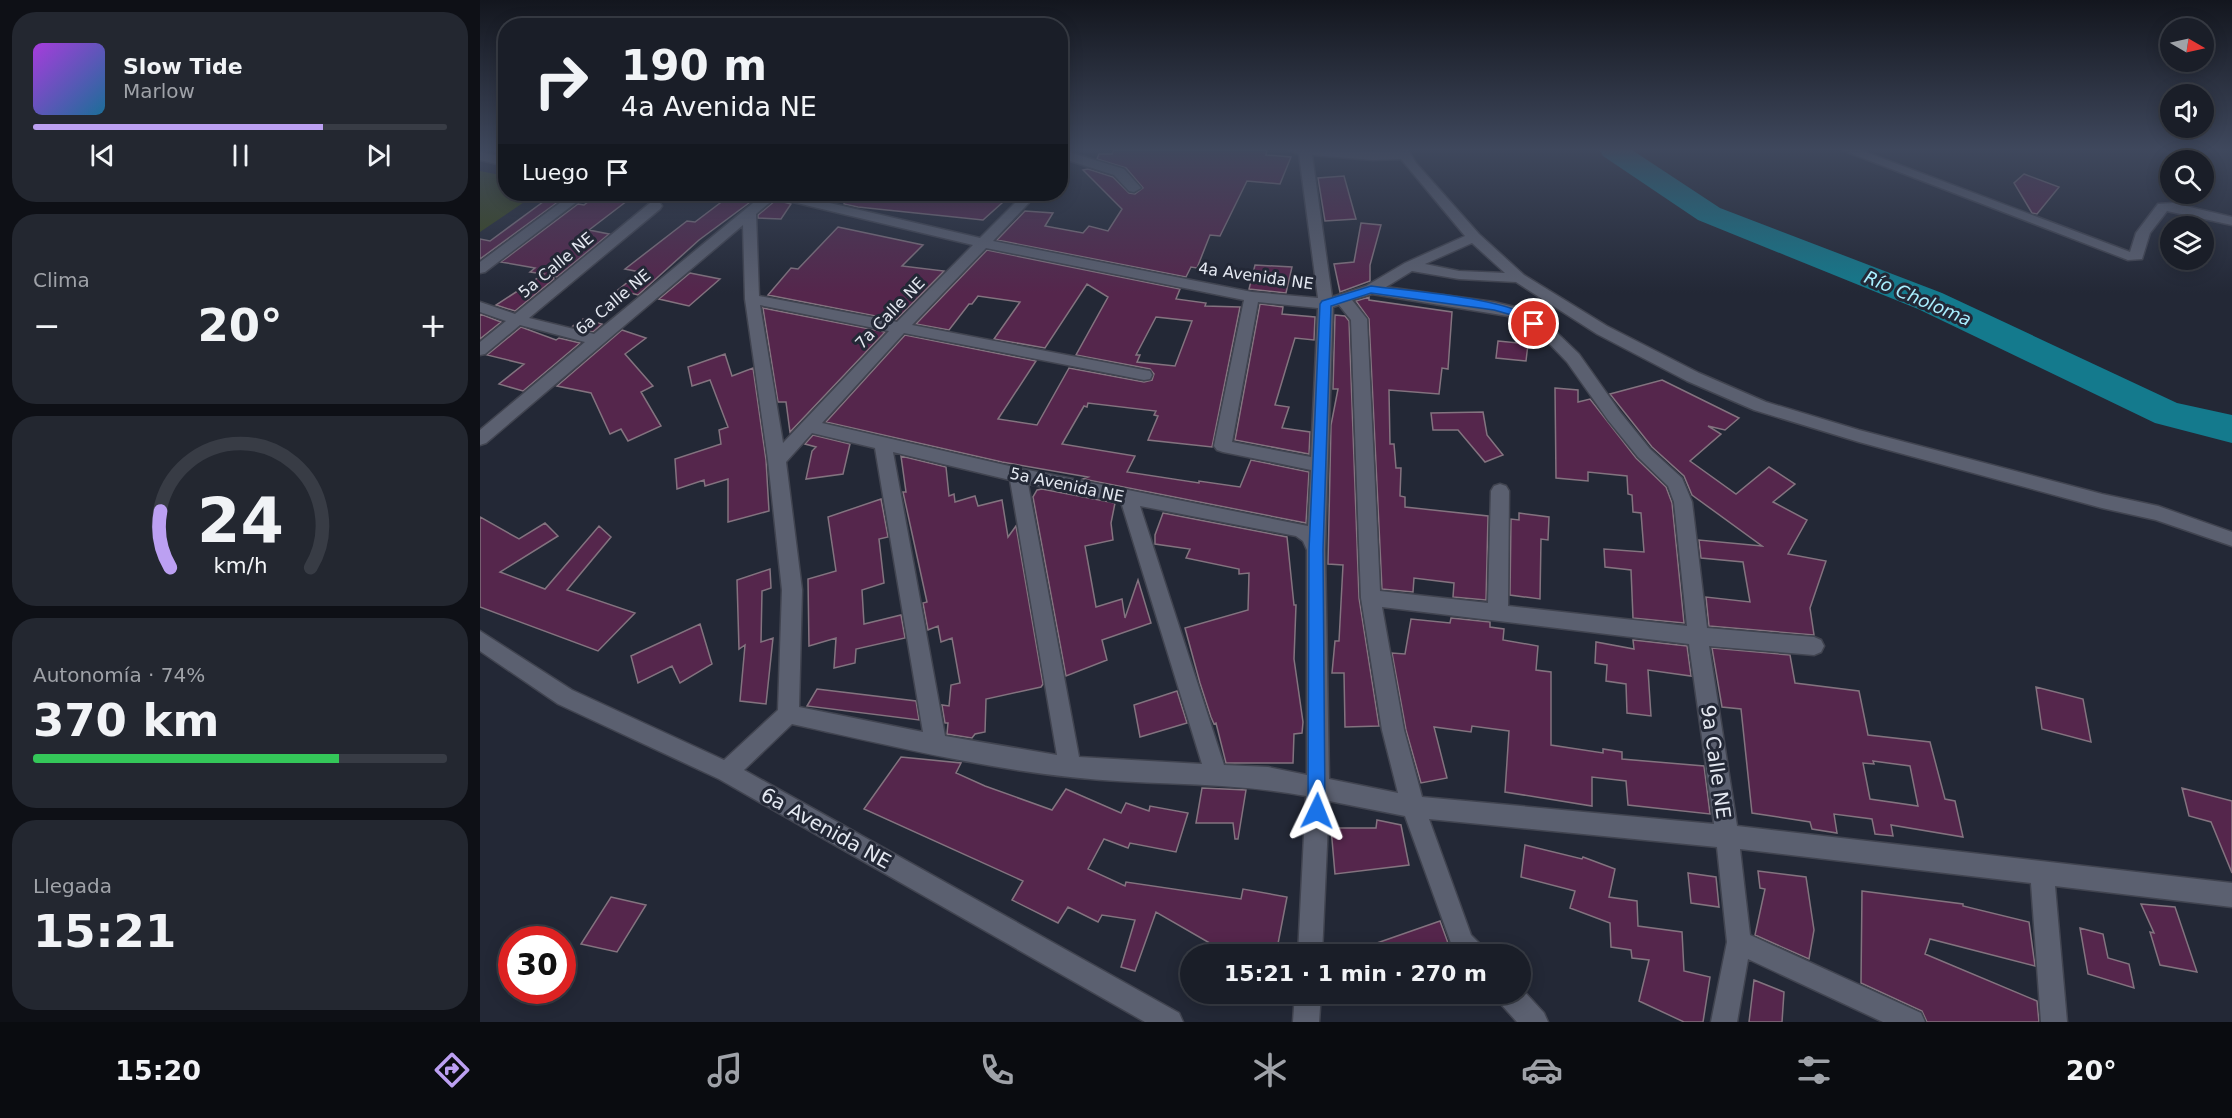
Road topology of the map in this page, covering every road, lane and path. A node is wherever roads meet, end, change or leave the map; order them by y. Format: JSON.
{"nodes":[{"id":1,"x":1311,"y":198,"type":"edge"},
{"id":2,"x":1441,"y":198,"type":"edge"},
{"id":3,"x":1974,"y":198,"type":"edge"},
{"id":4,"x":571,"y":201,"type":"edge"},
{"id":5,"x":762,"y":201,"type":"edge"},
{"id":6,"x":806,"y":201,"type":"edge"},
{"id":7,"x":1024,"y":201,"type":"edge"},
{"id":8,"x":655,"y":206,"type":"dead end"},
{"id":9,"x":749,"y":211,"type":"junction"},
{"id":10,"x":2232,"y":221,"type":"edge"},
{"id":11,"x":1474,"y":237,"type":"junction"},
{"id":12,"x":983,"y":243,"type":"junction"},
{"id":13,"x":1410,"y":266,"type":"junction"},
{"id":14,"x":480,"y":268,"type":"edge"},
{"id":15,"x":1520,"y":278,"type":"junction"},
{"id":16,"x":1371,"y":289,"type":"junction"},
{"id":17,"x":1252,"y":297,"type":"junction"},
{"id":18,"x":752,"y":299,"type":"junction"},
{"id":19,"x":1334,"y":301,"type":"junction"},
{"id":20,"x":480,"y":307,"type":"edge"},
{"id":21,"x":518,"y":320,"type":"junction"},
{"id":22,"x":900,"y":328,"type":"junction"},
{"id":23,"x":596,"y":340,"type":"junction"},
{"id":24,"x":480,"y":351,"type":"edge"},
{"id":25,"x":1144,"y":375,"type":"dead end"},
{"id":26,"x":810,"y":426,"type":"junction"},
{"id":27,"x":480,"y":439,"type":"edge"},
{"id":28,"x":883,"y":442,"type":"junction"},
{"id":29,"x":777,"y":460,"type":"junction"},
{"id":30,"x":1318,"y":465,"type":"junction"},
{"id":31,"x":1018,"y":475,"type":"junction"},
{"id":32,"x":1500,"y":491,"type":"dead end"},
{"id":33,"x":1129,"y":498,"type":"junction"},
{"id":34,"x":1683,"y":502,"type":"joint"},
{"id":35,"x":2232,"y":539,"type":"edge"},
{"id":36,"x":1316,"y":550,"type":"junction"},
{"id":37,"x":1371,"y":598,"type":"junction"},
{"id":38,"x":1498,"y":613,"type":"junction"},
{"id":39,"x":1698,"y":636,"type":"junction"},
{"id":40,"x":480,"y":640,"type":"edge"},
{"id":41,"x":1814,"y":646,"type":"dead end"},
{"id":42,"x":788,"y":714,"type":"junction"},
{"id":43,"x":936,"y":745,"type":"junction"},
{"id":44,"x":1070,"y":767,"type":"junction"},
{"id":45,"x":728,"y":772,"type":"junction"},
{"id":46,"x":1216,"y":774,"type":"junction"},
{"id":47,"x":1318,"y":787,"type":"junction"},
{"id":48,"x":1413,"y":807,"type":"junction"},
{"id":49,"x":1727,"y":837,"type":"junction"},
{"id":50,"x":2042,"y":874,"type":"junction"},
{"id":51,"x":2232,"y":895,"type":"edge"},
{"id":52,"x":1739,"y":942,"type":"junction"},
{"id":53,"x":1310,"y":944,"type":"edge"},
{"id":54,"x":1463,"y":944,"type":"edge"},
{"id":55,"x":1307,"y":1004,"type":"edge"},
{"id":56,"x":1518,"y":1004,"type":"edge"},
{"id":57,"x":1170,"y":1022,"type":"edge"},
{"id":58,"x":1306,"y":1022,"type":"edge"},
{"id":59,"x":1535,"y":1022,"type":"edge"},
{"id":60,"x":1724,"y":1022,"type":"edge"},
{"id":61,"x":1912,"y":1022,"type":"edge"},
{"id":62,"x":2054,"y":1022,"type":"edge"}],
"edges":[{"from":1,"to":19,"type":"street"},
{"from":2,"to":11,"type":"street"},
{"from":3,"to":10,"type":"street"},
{"from":4,"to":14,"type":"street"},
{"from":5,"to":9,"type":"street","name":"6a Calle NE"},
{"from":6,"to":12,"type":"street","name":"4a Avenida NE"},
{"from":7,"to":12,"type":"street","name":"7a Calle NE"},
{"from":8,"to":21,"type":"street","name":"5a Calle NE"},
{"from":9,"to":18,"type":"street"},
{"from":9,"to":23,"type":"street","name":"6a Calle NE"},
{"from":11,"to":13,"type":"street"},
{"from":11,"to":15,"type":"street"},
{"from":12,"to":17,"type":"street","name":"4a Avenida NE"},
{"from":12,"to":22,"type":"street","name":"7a Calle NE"},
{"from":13,"to":15,"type":"street"},
{"from":13,"to":16,"type":"street"},
{"from":15,"to":35,"type":"street"},
{"from":16,"to":19,"type":"street","name":"4a Avenida NE"},
{"from":16,"to":34,"type":"street","name":"4a Avenida NE"},
{"from":17,"to":19,"type":"street","name":"4a Avenida NE"},
{"from":17,"to":30,"type":"street"},
{"from":18,"to":22,"type":"street"},
{"from":18,"to":29,"type":"street"},
{"from":19,"to":30,"type":"street"},
{"from":19,"to":37,"type":"street"},
{"from":20,"to":21,"type":"street"},
{"from":21,"to":23,"type":"street"},
{"from":21,"to":24,"type":"street","name":"5a Calle NE"},
{"from":22,"to":25,"type":"street"},
{"from":22,"to":26,"type":"street","name":"7a Calle NE"},
{"from":23,"to":27,"type":"street","name":"6a Calle NE"},
{"from":26,"to":28,"type":"street","name":"5a Avenida NE"},
{"from":26,"to":29,"type":"street","name":"7a Calle NE"},
{"from":28,"to":31,"type":"street","name":"5a Avenida NE"},
{"from":28,"to":43,"type":"street"},
{"from":29,"to":42,"type":"street"},
{"from":30,"to":36,"type":"street"},
{"from":31,"to":33,"type":"street","name":"5a Avenida NE"},
{"from":31,"to":44,"type":"street"},
{"from":32,"to":38,"type":"street"},
{"from":33,"to":36,"type":"street","name":"5a Avenida NE"},
{"from":33,"to":46,"type":"street"},
{"from":34,"to":39,"type":"street","name":"9a Calle NE"},
{"from":36,"to":47,"type":"street"},
{"from":37,"to":38,"type":"street"},
{"from":37,"to":48,"type":"street"},
{"from":38,"to":39,"type":"street"},
{"from":39,"to":41,"type":"street"},
{"from":39,"to":49,"type":"street","name":"9a Calle NE"},
{"from":40,"to":45,"type":"street","name":"6a Avenida NE"},
{"from":42,"to":43,"type":"street"},
{"from":42,"to":45,"type":"street"},
{"from":43,"to":44,"type":"street"},
{"from":44,"to":46,"type":"street"},
{"from":45,"to":57,"type":"street","name":"6a Avenida NE"},
{"from":46,"to":47,"type":"street"},
{"from":47,"to":48,"type":"street"},
{"from":47,"to":53,"type":"street"},
{"from":48,"to":49,"type":"street"},
{"from":48,"to":54,"type":"street"},
{"from":49,"to":50,"type":"street"},
{"from":49,"to":52,"type":"street","name":"9a Calle NE"},
{"from":50,"to":51,"type":"street"},
{"from":50,"to":62,"type":"street"},
{"from":52,"to":60,"type":"street","name":"9a Calle NE"},
{"from":52,"to":61,"type":"street"},
{"from":55,"to":58,"type":"street"},
{"from":56,"to":59,"type":"street"}]}
